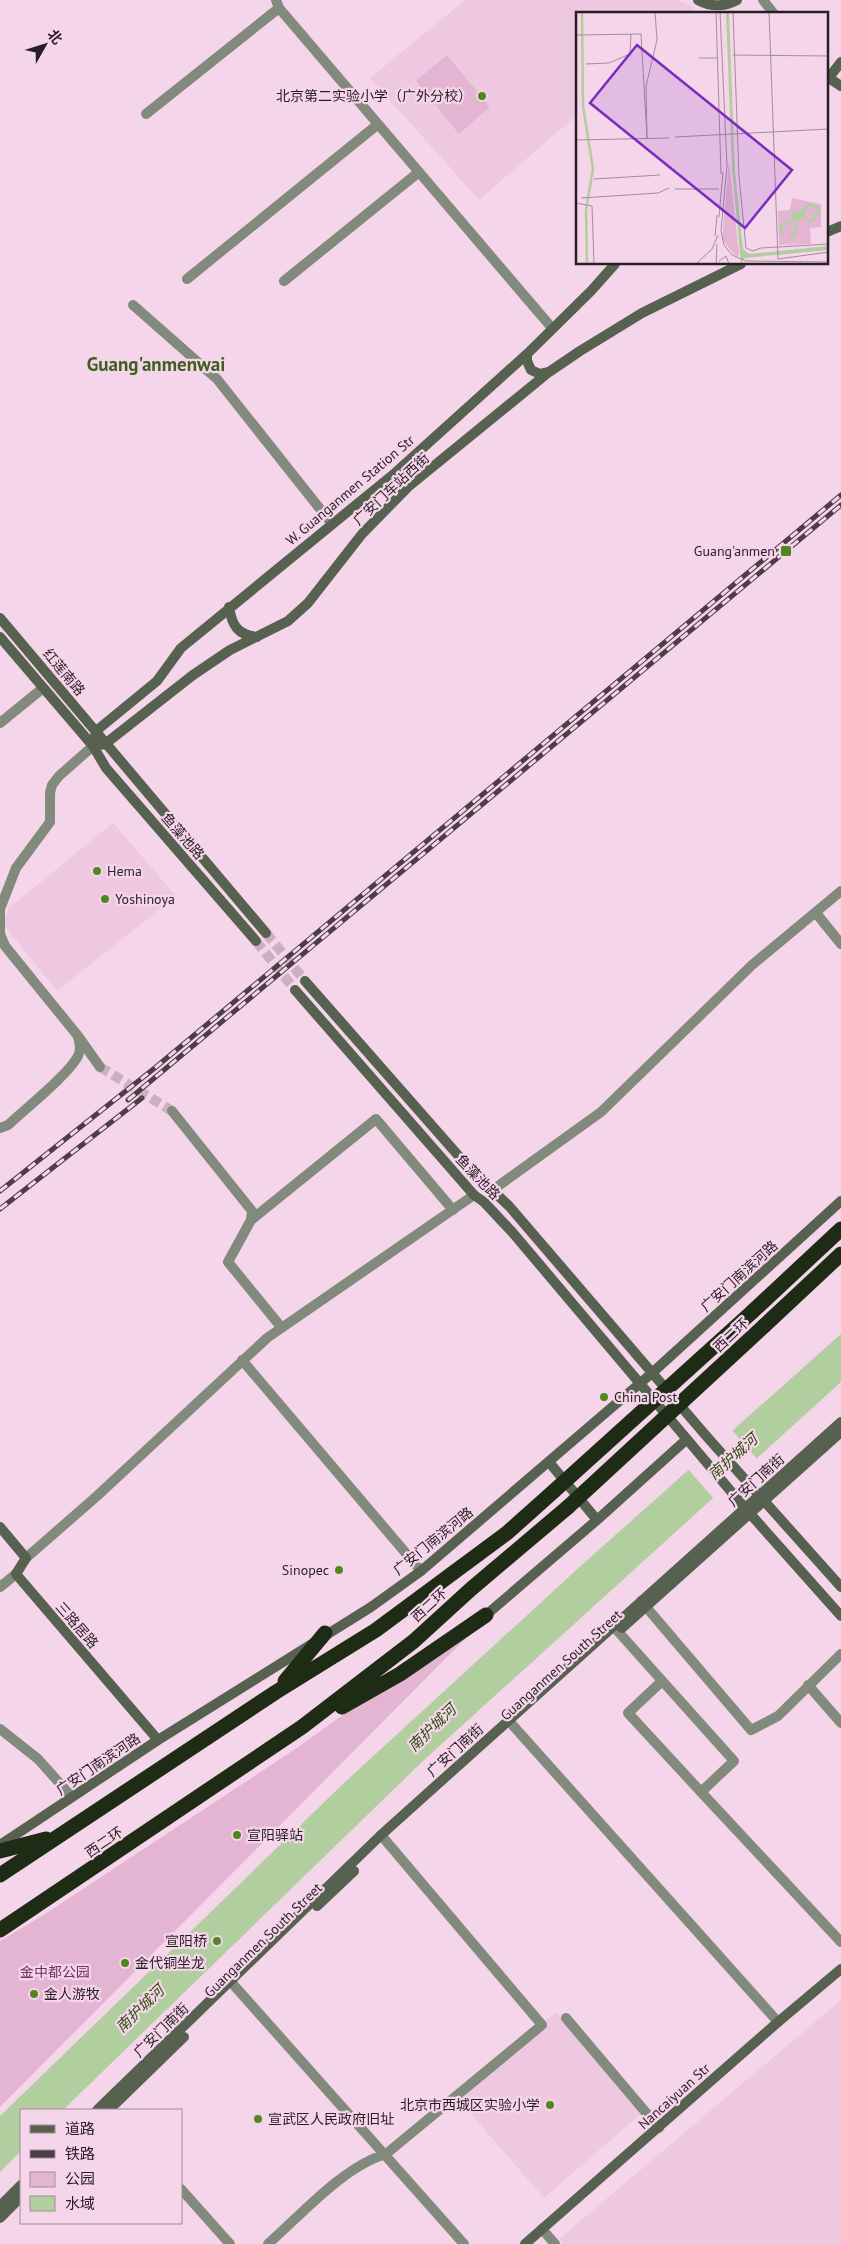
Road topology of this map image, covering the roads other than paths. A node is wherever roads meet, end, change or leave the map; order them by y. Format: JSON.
{"nodes":[{"id":1,"x":698,"y":0,"type":"edge"},
{"id":2,"x":737,"y":0,"type":"edge"},
{"id":3,"x":763,"y":0,"type":"edge"},
{"id":4,"x":278,"y":4,"type":"edge"},
{"id":5,"x":772,"y":12,"type":"edge"},
{"id":6,"x":841,"y":62,"type":"edge"},
{"id":7,"x":828,"y":78,"type":"edge"},
{"id":8,"x":841,"y":86,"type":"edge"},
{"id":9,"x":146,"y":114,"type":"dead end"},
{"id":10,"x":377,"y":125,"type":"junction"},
{"id":11,"x":420,"y":172,"type":"junction"},
{"id":12,"x":841,"y":226,"type":"edge"},
{"id":13,"x":828,"y":232,"type":"edge"},
{"id":14,"x":614,"y":265,"type":"edge"},
{"id":15,"x":739,"y":265,"type":"edge"},
{"id":16,"x":186,"y":279,"type":"dead end"},
{"id":17,"x":284,"y":281,"type":"dead end"},
{"id":18,"x":133,"y":304,"type":"dead end"},
{"id":19,"x":552,"y":328,"type":"junction"},
{"id":20,"x":527,"y":354,"type":"junction"},
{"id":21,"x":549,"y":372,"type":"junction"},
{"id":22,"x":395,"y":473,"type":"junction"},
{"id":23,"x":408,"y":487,"type":"junction"},
{"id":24,"x":332,"y":524,"type":"junction"},
{"id":25,"x":229,"y":607,"type":"junction"},
{"id":26,"x":0,"y":618,"type":"edge"},
{"id":27,"x":0,"y":637,"type":"edge"},
{"id":28,"x":259,"y":637,"type":"junction"},
{"id":29,"x":43,"y":688,"type":"junction"},
{"id":30,"x":0,"y":723,"type":"edge"},
{"id":31,"x":96,"y":731,"type":"junction"},
{"id":32,"x":106,"y":744,"type":"junction"},
{"id":33,"x":93,"y":746,"type":"junction"},
{"id":34,"x":841,"y":891,"type":"edge"},
{"id":35,"x":816,"y":913,"type":"junction"},
{"id":36,"x":266,"y":933,"type":"tunnel mouth"},
{"id":37,"x":256,"y":941,"type":"tunnel mouth"},
{"id":38,"x":841,"y":944,"type":"edge"},
{"id":39,"x":305,"y":981,"type":"tunnel mouth"},
{"id":40,"x":295,"y":990,"type":"tunnel mouth"},
{"id":41,"x":78,"y":1036,"type":"junction"},
{"id":42,"x":100,"y":1067,"type":"tunnel mouth"},
{"id":43,"x":172,"y":1111,"type":"tunnel mouth"},
{"id":44,"x":0,"y":1128,"type":"edge"},
{"id":45,"x":494,"y":1190,"type":"junction"},
{"id":46,"x":474,"y":1195,"type":"junction"},
{"id":47,"x":841,"y":1201,"type":"edge"},
{"id":48,"x":452,"y":1210,"type":"junction"},
{"id":49,"x":251,"y":1220,"type":"junction"},
{"id":50,"x":841,"y":1229,"type":"edge"},
{"id":51,"x":841,"y":1254,"type":"edge"},
{"id":52,"x":281,"y":1327,"type":"junction"},
{"id":53,"x":242,"y":1360,"type":"junction"},
{"id":54,"x":652,"y":1374,"type":"junction"},
{"id":55,"x":640,"y":1383,"type":"junction"},
{"id":56,"x":841,"y":1422,"type":"edge"},
{"id":57,"x":841,"y":1432,"type":"edge"},
{"id":58,"x":687,"y":1439,"type":"junction"},
{"id":59,"x":549,"y":1462,"type":"junction"},
{"id":60,"x":762,"y":1498,"type":"junction"},
{"id":61,"x":748,"y":1510,"type":"junction"},
{"id":62,"x":598,"y":1520,"type":"junction"},
{"id":63,"x":0,"y":1527,"type":"edge"},
{"id":64,"x":26,"y":1558,"type":"junction"},
{"id":65,"x":421,"y":1571,"type":"junction"},
{"id":66,"x":16,"y":1574,"type":"junction"},
{"id":67,"x":0,"y":1587,"type":"edge"},
{"id":68,"x":841,"y":1587,"type":"edge"},
{"id":69,"x":643,"y":1603,"type":"junction"},
{"id":70,"x":486,"y":1616,"type":"joint"},
{"id":71,"x":841,"y":1616,"type":"edge"},
{"id":72,"x":616,"y":1630,"type":"junction"},
{"id":73,"x":325,"y":1633,"type":"junction"},
{"id":74,"x":841,"y":1654,"type":"edge"},
{"id":75,"x":662,"y":1682,"type":"junction"},
{"id":76,"x":808,"y":1685,"type":"junction"},
{"id":77,"x":276,"y":1692,"type":"junction"},
{"id":78,"x":511,"y":1723,"type":"junction"},
{"id":79,"x":841,"y":1723,"type":"edge"},
{"id":80,"x":302,"y":1727,"type":"junction"},
{"id":81,"x":0,"y":1729,"type":"edge"},
{"id":82,"x":158,"y":1740,"type":"junction"},
{"id":83,"x":701,"y":1792,"type":"junction"},
{"id":84,"x":72,"y":1797,"type":"junction"},
{"id":85,"x":57,"y":1836,"type":"junction"},
{"id":86,"x":384,"y":1838,"type":"junction"},
{"id":87,"x":0,"y":1845,"type":"edge"},
{"id":88,"x":0,"y":1851,"type":"edge"},
{"id":89,"x":0,"y":1875,"type":"edge"},
{"id":90,"x":0,"y":1930,"type":"edge"},
{"id":91,"x":841,"y":1942,"type":"edge"},
{"id":92,"x":841,"y":1969,"type":"edge"},
{"id":93,"x":233,"y":1984,"type":"junction"},
{"id":94,"x":566,"y":2018,"type":"dead end"},
{"id":95,"x":778,"y":2022,"type":"junction"},
{"id":96,"x":106,"y":2109,"type":"edge"},
{"id":97,"x":659,"y":2128,"type":"junction"},
{"id":98,"x":386,"y":2154,"type":"junction"},
{"id":99,"x":20,"y":2186,"type":"edge"},
{"id":100,"x":182,"y":2190,"type":"edge"},
{"id":101,"x":20,"y":2198,"type":"edge"},
{"id":102,"x":0,"y":2206,"type":"edge"},
{"id":103,"x":0,"y":2218,"type":"edge"},
{"id":104,"x":542,"y":2229,"type":"junction"},
{"id":105,"x":230,"y":2244,"type":"edge"},
{"id":106,"x":268,"y":2244,"type":"edge"},
{"id":107,"x":464,"y":2244,"type":"edge"},
{"id":108,"x":525,"y":2244,"type":"edge"},
{"id":109,"x":555,"y":2244,"type":"edge"}],
"edges":[{"from":1,"to":2,"type":"street"},
{"from":3,"to":5,"type":"street"},
{"from":4,"to":9,"type":"street"},
{"from":4,"to":10,"type":"street"},
{"from":6,"to":7,"type":"street"},
{"from":7,"to":8,"type":"street"},
{"from":10,"to":11,"type":"street"},
{"from":10,"to":16,"type":"street"},
{"from":11,"to":17,"type":"street"},
{"from":11,"to":19,"type":"street"},
{"from":12,"to":13,"type":"street"},
{"from":14,"to":19,"type":"street","name":"W. Guanganmen Station Str"},
{"from":15,"to":21,"type":"street","name":"广安门车站西街"},
{"from":18,"to":24,"type":"street"},
{"from":19,"to":20,"type":"street","name":"W. Guanganmen Station Str"},
{"from":20,"to":21,"type":"street"},
{"from":20,"to":22,"type":"street","name":"W. Guanganmen Station Str"},
{"from":21,"to":23,"type":"street","name":"广安门车站西街"},
{"from":22,"to":23,"type":"street"},
{"from":22,"to":24,"type":"street","name":"W. Guanganmen Station Str"},
{"from":23,"to":28,"type":"street","name":"广安门车站西街"},
{"from":24,"to":25,"type":"street","name":"W. Guanganmen Station Str"},
{"from":25,"to":28,"type":"street"},
{"from":25,"to":31,"type":"street","name":"W. Guanganmen Station Str"},
{"from":26,"to":31,"type":"street","name":"红莲南路"},
{"from":27,"to":29,"type":"street","name":"红莲南路"},
{"from":28,"to":32,"type":"street","name":"广安门车站西街"},
{"from":29,"to":30,"type":"street"},
{"from":29,"to":33,"type":"street","name":"红莲南路"},
{"from":31,"to":32,"type":"street","name":"红莲南路"},
{"from":31,"to":33,"type":"street"},
{"from":32,"to":33,"type":"street","name":"广安门车站西街"},
{"from":32,"to":36,"type":"street","name":"鱼藻池路"},
{"from":33,"to":37,"type":"street","name":"鱼藻池路"},
{"from":33,"to":41,"type":"street"},
{"from":34,"to":35,"type":"street"},
{"from":35,"to":38,"type":"street"},
{"from":35,"to":45,"type":"street"},
{"from":39,"to":45,"type":"street","name":"鱼藻池路"},
{"from":40,"to":46,"type":"street","name":"鱼藻池路"},
{"from":41,"to":42,"type":"street"},
{"from":41,"to":44,"type":"street"},
{"from":43,"to":49,"type":"street"},
{"from":45,"to":54,"type":"street","name":"鱼藻池路"},
{"from":46,"to":48,"type":"street"},
{"from":46,"to":55,"type":"street","name":"鱼藻池路"},
{"from":47,"to":54,"type":"street","name":"广安门南滨河路"},
{"from":48,"to":49,"type":"street"},
{"from":48,"to":52,"type":"street"},
{"from":49,"to":52,"type":"street"},
{"from":50,"to":77,"type":"highway","name":"西二环","bridge":true},
{"from":51,"to":80,"type":"highway","name":"西二环","bridge":true},
{"from":52,"to":53,"type":"street"},
{"from":53,"to":64,"type":"street"},
{"from":53,"to":65,"type":"street"},
{"from":54,"to":55,"type":"street","name":"广安门南滨河路"},
{"from":54,"to":60,"type":"street"},
{"from":55,"to":58,"type":"street"},
{"from":55,"to":59,"type":"street","name":"广安门南滨河路"},
{"from":56,"to":60,"type":"street","name":"广安门南街"},
{"from":57,"to":60,"type":"street"},
{"from":58,"to":61,"type":"street"},
{"from":58,"to":62,"type":"street"},
{"from":59,"to":62,"type":"street"},
{"from":59,"to":65,"type":"street","name":"广安门南滨河路"},
{"from":60,"to":61,"type":"street"},
{"from":60,"to":68,"type":"street"},
{"from":61,"to":69,"type":"street","name":"广安门南街"},
{"from":61,"to":71,"type":"street"},
{"from":62,"to":70,"type":"street"},
{"from":63,"to":64,"type":"street"},
{"from":64,"to":66,"type":"street"},
{"from":65,"to":73,"type":"street","name":"广安门南滨河路"},
{"from":66,"to":67,"type":"street"},
{"from":66,"to":82,"type":"street","name":"三路居路"},
{"from":69,"to":72,"type":"street","name":"广安门南街"},
{"from":69,"to":76,"type":"street"},
{"from":70,"to":80,"type":"highway"},
{"from":72,"to":75,"type":"street"},
{"from":72,"to":78,"type":"street","name":"广安门南街"},
{"from":73,"to":77,"type":"highway"},
{"from":73,"to":82,"type":"street","name":"广安门南滨河路"},
{"from":74,"to":76,"type":"street"},
{"from":75,"to":83,"type":"street"},
{"from":75,"to":83,"type":"street"},
{"from":76,"to":79,"type":"street"},
{"from":77,"to":85,"type":"highway","name":"西二环"},
{"from":78,"to":86,"type":"street","name":"广安门南街"},
{"from":78,"to":95,"type":"street"},
{"from":80,"to":90,"type":"highway","name":"西二环"},
{"from":81,"to":84,"type":"street"},
{"from":82,"to":84,"type":"street","name":"广安门南滨河路"},
{"from":83,"to":91,"type":"street"},
{"from":84,"to":87,"type":"street","name":"广安门南滨河路"},
{"from":85,"to":88,"type":"highway"},
{"from":85,"to":89,"type":"highway","name":"西二环"},
{"from":86,"to":93,"type":"street","name":"广安门南街"},
{"from":86,"to":98,"type":"street"},
{"from":92,"to":95,"type":"street","name":"Nancaiyuan Str"},
{"from":93,"to":96,"type":"street","name":"广安门南街"},
{"from":93,"to":98,"type":"street"},
{"from":94,"to":97,"type":"street"},
{"from":95,"to":97,"type":"street","name":"Nancaiyuan Str"},
{"from":97,"to":104,"type":"street","name":"Nancaiyuan Str"},
{"from":98,"to":106,"type":"street"},
{"from":98,"to":107,"type":"street"},
{"from":99,"to":102,"type":"street"},
{"from":100,"to":105,"type":"street"},
{"from":101,"to":103,"type":"street"},
{"from":104,"to":108,"type":"street","name":"Nancaiyuan Str"},
{"from":104,"to":109,"type":"street"}]}
